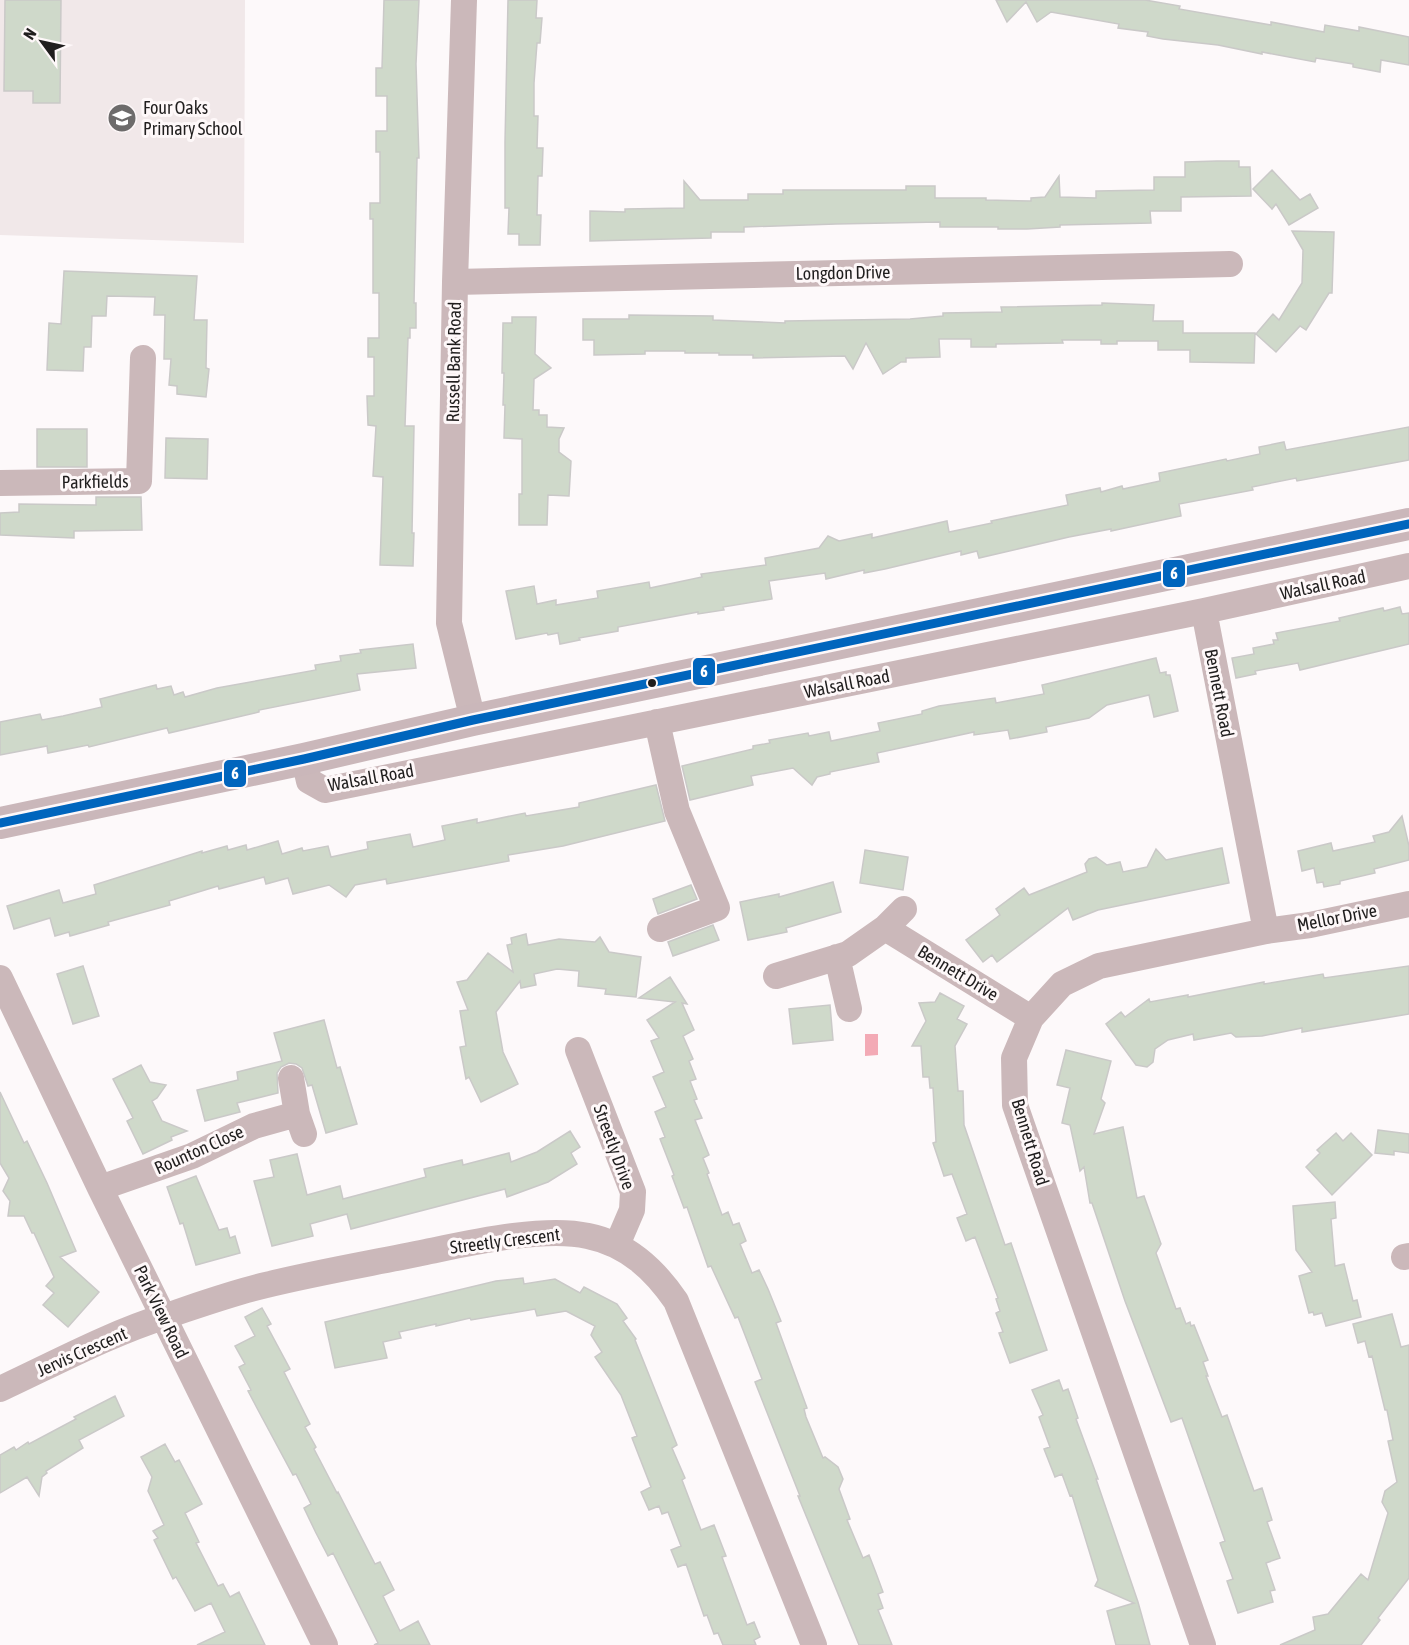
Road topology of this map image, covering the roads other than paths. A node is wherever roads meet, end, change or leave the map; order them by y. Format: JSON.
{"nodes":[{"id":1,"x":464,"y":0,"type":"edge"},
{"id":2,"x":1230,"y":264,"type":"dead end"},
{"id":3,"x":455,"y":282,"type":"junction"},
{"id":4,"x":143,"y":358,"type":"dead end"},
{"id":5,"x":0,"y":483,"type":"edge"},
{"id":6,"x":1409,"y":524,"type":"edge"},
{"id":7,"x":1409,"y":566,"type":"edge"},
{"id":8,"x":1204,"y":611,"type":"junction"},
{"id":9,"x":473,"y":720,"type":"junction"},
{"id":10,"x":657,"y":722,"type":"junction"},
{"id":11,"x":304,"y":759,"type":"junction"},
{"id":12,"x":0,"y":823,"type":"edge"},
{"id":13,"x":1409,"y":904,"type":"edge"},
{"id":14,"x":904,"y":909,"type":"dead end"},
{"id":15,"x":885,"y":928,"type":"junction"},
{"id":16,"x":660,"y":929,"type":"dead end"},
{"id":17,"x":1266,"y":931,"type":"junction"},
{"id":18,"x":837,"y":957,"type":"junction"},
{"id":19,"x":776,"y":976,"type":"dead end"},
{"id":20,"x":0,"y":978,"type":"edge"},
{"id":21,"x":849,"y":1009,"type":"dead end"},
{"id":22,"x":1031,"y":1018,"type":"junction"},
{"id":23,"x":578,"y":1050,"type":"dead end"},
{"id":24,"x":291,"y":1078,"type":"dead end"},
{"id":25,"x":100,"y":1188,"type":"junction"},
{"id":26,"x":617,"y":1245,"type":"junction"},
{"id":27,"x":164,"y":1316,"type":"junction"},
{"id":28,"x":0,"y":1389,"type":"edge"},
{"id":29,"x":325,"y":1645,"type":"edge"},
{"id":30,"x":814,"y":1645,"type":"edge"},
{"id":31,"x":1203,"y":1645,"type":"edge"}],
"edges":[{"from":1,"to":3,"type":"street","name":"Russell Bank Road"},
{"from":2,"to":3,"type":"street","name":"Longdon Drive"},
{"from":3,"to":9,"type":"street","name":"Russell Bank Road"},
{"from":4,"to":5,"type":"street","name":"Parkfields"},
{"from":6,"to":9,"type":"main road","name":"Walsall Road"},
{"from":7,"to":8,"type":"street","name":"Walsall Road"},
{"from":8,"to":10,"type":"street","name":"Walsall Road"},
{"from":8,"to":17,"type":"street","name":"Bennett Road"},
{"from":9,"to":11,"type":"main road","name":"Walsall Road"},
{"from":10,"to":11,"type":"street","name":"Walsall Road"},
{"from":10,"to":16,"type":"street"},
{"from":11,"to":12,"type":"main road","name":"Walsall Road"},
{"from":13,"to":17,"type":"street","name":"Mellor Drive"},
{"from":14,"to":15,"type":"street"},
{"from":15,"to":18,"type":"street"},
{"from":15,"to":22,"type":"street","name":"Bennett Drive"},
{"from":17,"to":22,"type":"street","name":"Bennett Road"},
{"from":18,"to":19,"type":"street"},
{"from":18,"to":21,"type":"street"},
{"from":20,"to":25,"type":"street","name":"Park View Road"},
{"from":22,"to":31,"type":"street","name":"Bennett Road"},
{"from":23,"to":26,"type":"street","name":"Streetly Drive"},
{"from":24,"to":25,"type":"street","name":"Rounton Close"},
{"from":25,"to":27,"type":"street","name":"Park View Road"},
{"from":26,"to":27,"type":"street","name":"Streetly Crescent"},
{"from":26,"to":30,"type":"street","name":"Streetly Crescent"},
{"from":27,"to":28,"type":"street","name":"Jervis Crescent"},
{"from":27,"to":29,"type":"street","name":"Park View Road"}]}
